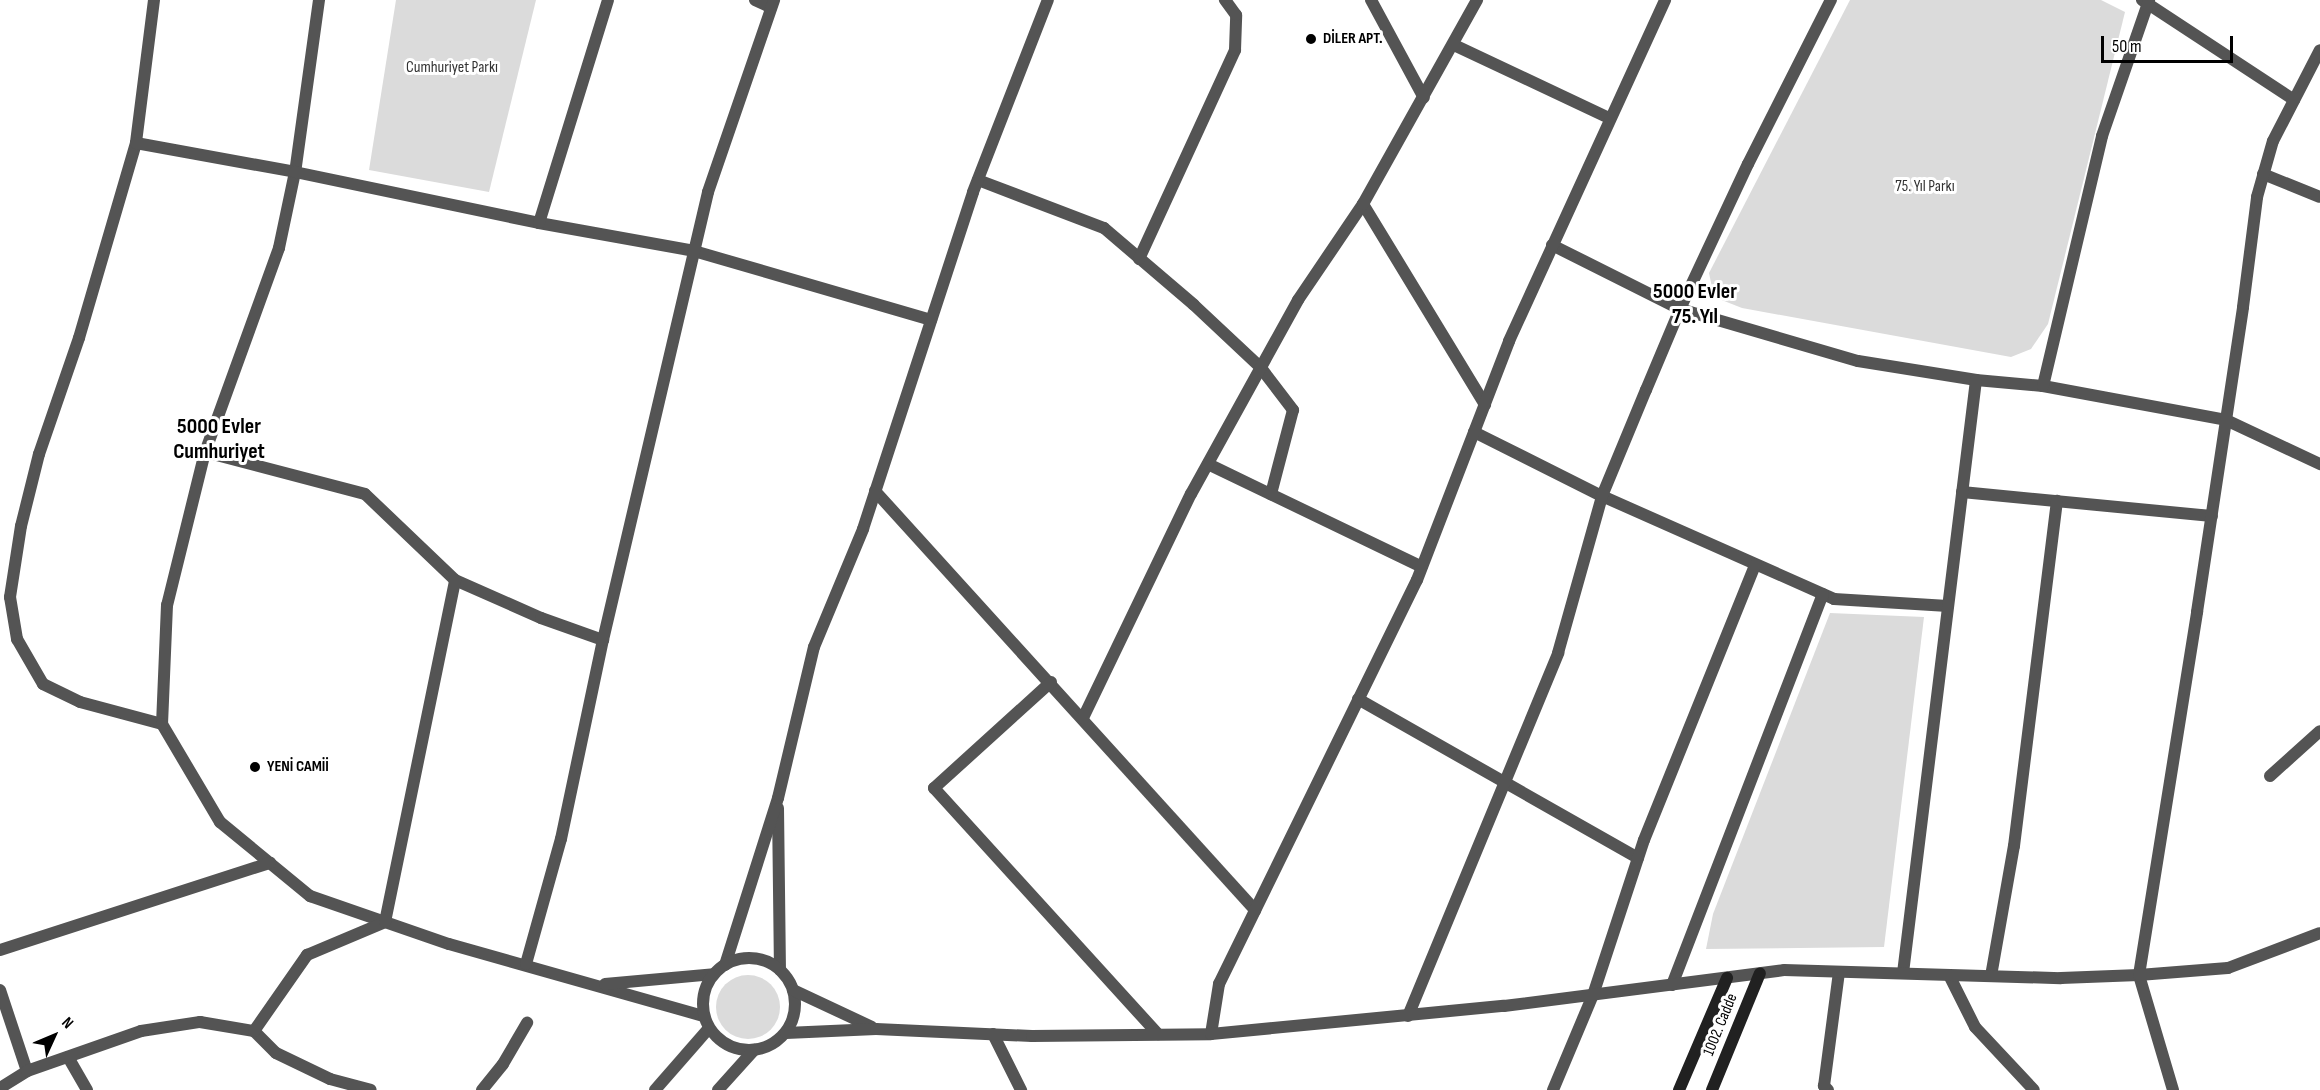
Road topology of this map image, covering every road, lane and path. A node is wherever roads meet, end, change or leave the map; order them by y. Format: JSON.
{"nodes":[{"id":1,"x":154,"y":0,"type":"edge"},
{"id":2,"x":319,"y":0,"type":"edge"},
{"id":3,"x":608,"y":0,"type":"edge"},
{"id":4,"x":755,"y":0,"type":"edge"},
{"id":5,"x":1048,"y":0,"type":"edge"},
{"id":6,"x":1225,"y":0,"type":"edge"},
{"id":7,"x":1371,"y":0,"type":"edge"},
{"id":8,"x":1477,"y":0,"type":"edge"},
{"id":9,"x":1665,"y":0,"type":"edge"},
{"id":10,"x":1831,"y":0,"type":"edge"},
{"id":11,"x":2146,"y":1,"type":"edge"},
{"id":12,"x":772,"y":3,"type":"edge"},
{"id":13,"x":1454,"y":45,"type":"junction"},
{"id":14,"x":2320,"y":50,"type":"edge"},
{"id":15,"x":1424,"y":98,"type":"junction"},
{"id":16,"x":2294,"y":100,"type":"junction"},
{"id":17,"x":1609,"y":118,"type":"junction"},
{"id":18,"x":136,"y":143,"type":"junction"},
{"id":19,"x":295,"y":172,"type":"junction"},
{"id":20,"x":2263,"y":174,"type":"junction"},
{"id":21,"x":978,"y":180,"type":"junction"},
{"id":22,"x":2320,"y":197,"type":"edge"},
{"id":23,"x":1363,"y":204,"type":"junction"},
{"id":24,"x":539,"y":223,"type":"junction"},
{"id":25,"x":1552,"y":245,"type":"junction"},
{"id":26,"x":694,"y":251,"type":"junction"},
{"id":27,"x":1139,"y":259,"type":"junction"},
{"id":28,"x":1680,"y":309,"type":"junction"},
{"id":29,"x":931,"y":320,"type":"junction"},
{"id":30,"x":1261,"y":368,"type":"junction"},
{"id":31,"x":1976,"y":380,"type":"junction"},
{"id":32,"x":2043,"y":386,"type":"junction"},
{"id":33,"x":1485,"y":405,"type":"junction"},
{"id":34,"x":2226,"y":420,"type":"junction"},
{"id":35,"x":1474,"y":432,"type":"junction"},
{"id":36,"x":205,"y":452,"type":"junction"},
{"id":37,"x":1208,"y":464,"type":"junction"},
{"id":38,"x":2320,"y":464,"type":"edge"},
{"id":39,"x":875,"y":491,"type":"junction"},
{"id":40,"x":1962,"y":492,"type":"junction"},
{"id":41,"x":1271,"y":494,"type":"junction"},
{"id":42,"x":1602,"y":496,"type":"junction"},
{"id":43,"x":2057,"y":501,"type":"junction"},
{"id":44,"x":2212,"y":516,"type":"junction"},
{"id":45,"x":1755,"y":565,"type":"junction"},
{"id":46,"x":1422,"y":567,"type":"junction"},
{"id":47,"x":455,"y":580,"type":"junction"},
{"id":48,"x":1823,"y":594,"type":"junction"},
{"id":49,"x":1948,"y":606,"type":"junction"},
{"id":50,"x":603,"y":640,"type":"junction"},
{"id":51,"x":1051,"y":682,"type":"junction"},
{"id":52,"x":1358,"y":699,"type":"junction"},
{"id":53,"x":1083,"y":718,"type":"junction"},
{"id":54,"x":162,"y":724,"type":"junction"},
{"id":55,"x":2320,"y":731,"type":"edge"},
{"id":56,"x":2270,"y":776,"type":"dead end"},
{"id":57,"x":1504,"y":784,"type":"junction"},
{"id":58,"x":778,"y":798,"type":"junction"},
{"id":59,"x":1638,"y":858,"type":"junction"},
{"id":60,"x":270,"y":863,"type":"junction"},
{"id":61,"x":1255,"y":910,"type":"junction"},
{"id":62,"x":385,"y":922,"type":"junction"},
{"id":63,"x":2320,"y":933,"type":"edge"},
{"id":64,"x":0,"y":950,"type":"edge"},
{"id":65,"x":526,"y":964,"type":"junction"},
{"id":66,"x":725,"y":965,"type":"junction"},
{"id":67,"x":780,"y":970,"type":"junction"},
{"id":68,"x":1839,"y":972,"type":"junction"},
{"id":69,"x":1760,"y":973,"type":"junction"},
{"id":70,"x":1903,"y":973,"type":"junction"},
{"id":71,"x":714,"y":974,"type":"junction"},
{"id":72,"x":1949,"y":975,"type":"junction"},
{"id":73,"x":2139,"y":975,"type":"junction"},
{"id":74,"x":1990,"y":976,"type":"junction"},
{"id":75,"x":1727,"y":978,"type":"junction"},
{"id":76,"x":597,"y":984,"type":"junction"},
{"id":77,"x":1672,"y":985,"type":"junction"},
{"id":78,"x":0,"y":990,"type":"edge"},
{"id":79,"x":793,"y":990,"type":"junction"},
{"id":80,"x":1593,"y":995,"type":"junction"},
{"id":81,"x":1408,"y":1016,"type":"junction"},
{"id":82,"x":707,"y":1022,"type":"junction"},
{"id":83,"x":527,"y":1023,"type":"dead end"},
{"id":84,"x":876,"y":1029,"type":"junction"},
{"id":85,"x":254,"y":1030,"type":"junction"},
{"id":86,"x":786,"y":1033,"type":"junction"},
{"id":87,"x":993,"y":1034,"type":"junction"},
{"id":88,"x":1158,"y":1034,"type":"junction"},
{"id":89,"x":1211,"y":1034,"type":"junction"},
{"id":90,"x":754,"y":1050,"type":"junction"},
{"id":91,"x":68,"y":1057,"type":"junction"},
{"id":92,"x":27,"y":1071,"type":"junction"},
{"id":93,"x":0,"y":1088,"type":"edge"},
{"id":94,"x":1824,"y":1089,"type":"edge"},
{"id":95,"x":87,"y":1090,"type":"edge"},
{"id":96,"x":371,"y":1090,"type":"edge"},
{"id":97,"x":482,"y":1090,"type":"edge"},
{"id":98,"x":656,"y":1090,"type":"edge"},
{"id":99,"x":718,"y":1090,"type":"edge"},
{"id":100,"x":1021,"y":1090,"type":"edge"},
{"id":101,"x":1552,"y":1090,"type":"edge"},
{"id":102,"x":1679,"y":1090,"type":"edge"},
{"id":103,"x":1713,"y":1090,"type":"edge"},
{"id":104,"x":2034,"y":1090,"type":"edge"},
{"id":105,"x":2173,"y":1090,"type":"edge"}],
"edges":[{"from":1,"to":18,"type":"street"},
{"from":2,"to":19,"type":"street"},
{"from":3,"to":24,"type":"street"},
{"from":4,"to":12,"type":"street"},
{"from":5,"to":21,"type":"street"},
{"from":6,"to":27,"type":"street"},
{"from":7,"to":15,"type":"street"},
{"from":8,"to":13,"type":"street"},
{"from":9,"to":17,"type":"street"},
{"from":10,"to":28,"type":"street"},
{"from":11,"to":16,"type":"street"},
{"from":11,"to":32,"type":"street"},
{"from":12,"to":26,"type":"street"},
{"from":13,"to":15,"type":"street"},
{"from":13,"to":17,"type":"street"},
{"from":14,"to":16,"type":"street"},
{"from":15,"to":23,"type":"street"},
{"from":16,"to":20,"type":"street"},
{"from":17,"to":25,"type":"street"},
{"from":18,"to":19,"type":"street"},
{"from":18,"to":54,"type":"street"},
{"from":19,"to":24,"type":"street"},
{"from":19,"to":36,"type":"street"},
{"from":20,"to":22,"type":"street"},
{"from":20,"to":34,"type":"street"},
{"from":21,"to":27,"type":"street"},
{"from":21,"to":29,"type":"street"},
{"from":23,"to":30,"type":"street"},
{"from":23,"to":33,"type":"street"},
{"from":24,"to":26,"type":"street"},
{"from":25,"to":28,"type":"street"},
{"from":25,"to":33,"type":"street"},
{"from":26,"to":29,"type":"street"},
{"from":26,"to":50,"type":"street"},
{"from":27,"to":30,"type":"street"},
{"from":28,"to":31,"type":"street"},
{"from":28,"to":42,"type":"street"},
{"from":29,"to":39,"type":"street"},
{"from":30,"to":37,"type":"street"},
{"from":30,"to":41,"type":"street"},
{"from":31,"to":32,"type":"street"},
{"from":31,"to":40,"type":"street"},
{"from":32,"to":34,"type":"street"},
{"from":33,"to":35,"type":"street"},
{"from":34,"to":38,"type":"street"},
{"from":34,"to":44,"type":"street"},
{"from":35,"to":42,"type":"street"},
{"from":35,"to":46,"type":"street"},
{"from":36,"to":47,"type":"street"},
{"from":36,"to":54,"type":"street"},
{"from":37,"to":41,"type":"street"},
{"from":37,"to":53,"type":"street"},
{"from":39,"to":51,"type":"street"},
{"from":39,"to":58,"type":"street"},
{"from":40,"to":43,"type":"street"},
{"from":40,"to":49,"type":"street"},
{"from":41,"to":46,"type":"street"},
{"from":42,"to":45,"type":"street"},
{"from":42,"to":57,"type":"street"},
{"from":43,"to":44,"type":"street"},
{"from":43,"to":74,"type":"street"},
{"from":44,"to":73,"type":"street"},
{"from":45,"to":48,"type":"street"},
{"from":45,"to":59,"type":"street"},
{"from":46,"to":52,"type":"street"},
{"from":47,"to":50,"type":"street"},
{"from":47,"to":62,"type":"street"},
{"from":48,"to":49,"type":"street"},
{"from":48,"to":77,"type":"street"},
{"from":49,"to":70,"type":"street"},
{"from":50,"to":65,"type":"street"},
{"from":51,"to":53,"type":"street"},
{"from":51,"to":88,"type":"street"},
{"from":52,"to":57,"type":"street"},
{"from":52,"to":61,"type":"street"},
{"from":53,"to":61,"type":"street"},
{"from":54,"to":60,"type":"street"},
{"from":55,"to":56,"type":"street"},
{"from":57,"to":59,"type":"street"},
{"from":57,"to":81,"type":"street"},
{"from":58,"to":66,"type":"street"},
{"from":58,"to":67,"type":"street"},
{"from":59,"to":80,"type":"street"},
{"from":60,"to":62,"type":"street"},
{"from":60,"to":64,"type":"street"},
{"from":61,"to":89,"type":"street"},
{"from":62,"to":65,"type":"street"},
{"from":62,"to":85,"type":"street"},
{"from":63,"to":73,"type":"street"},
{"from":65,"to":76,"type":"street"},
{"from":66,"to":67,"type":"street"},
{"from":66,"to":71,"type":"street"},
{"from":67,"to":79,"type":"street"},
{"from":68,"to":69,"type":"street"},
{"from":68,"to":70,"type":"street"},
{"from":68,"to":94,"type":"street"},
{"from":69,"to":75,"type":"street"},
{"from":69,"to":103,"type":"main road","name":"1002. Cadde"},
{"from":70,"to":72,"type":"street"},
{"from":71,"to":76,"type":"street"},
{"from":71,"to":82,"type":"street"},
{"from":72,"to":74,"type":"street"},
{"from":72,"to":104,"type":"street"},
{"from":73,"to":74,"type":"street"},
{"from":73,"to":105,"type":"street"},
{"from":75,"to":77,"type":"street"},
{"from":75,"to":102,"type":"main road","name":"1002. Cadde"},
{"from":76,"to":82,"type":"street"},
{"from":77,"to":80,"type":"street"},
{"from":78,"to":92,"type":"street"},
{"from":79,"to":84,"type":"street"},
{"from":79,"to":86,"type":"street"},
{"from":80,"to":81,"type":"street"},
{"from":80,"to":101,"type":"street"},
{"from":81,"to":89,"type":"street"},
{"from":82,"to":90,"type":"street"},
{"from":82,"to":98,"type":"street"},
{"from":83,"to":97,"type":"street"},
{"from":84,"to":86,"type":"street"},
{"from":84,"to":87,"type":"street"},
{"from":85,"to":91,"type":"street"},
{"from":85,"to":96,"type":"street"},
{"from":86,"to":90,"type":"street"},
{"from":87,"to":88,"type":"street"},
{"from":87,"to":100,"type":"street"},
{"from":88,"to":89,"type":"street"},
{"from":90,"to":99,"type":"street"},
{"from":91,"to":92,"type":"street"},
{"from":91,"to":95,"type":"street"},
{"from":92,"to":93,"type":"street"}]}
